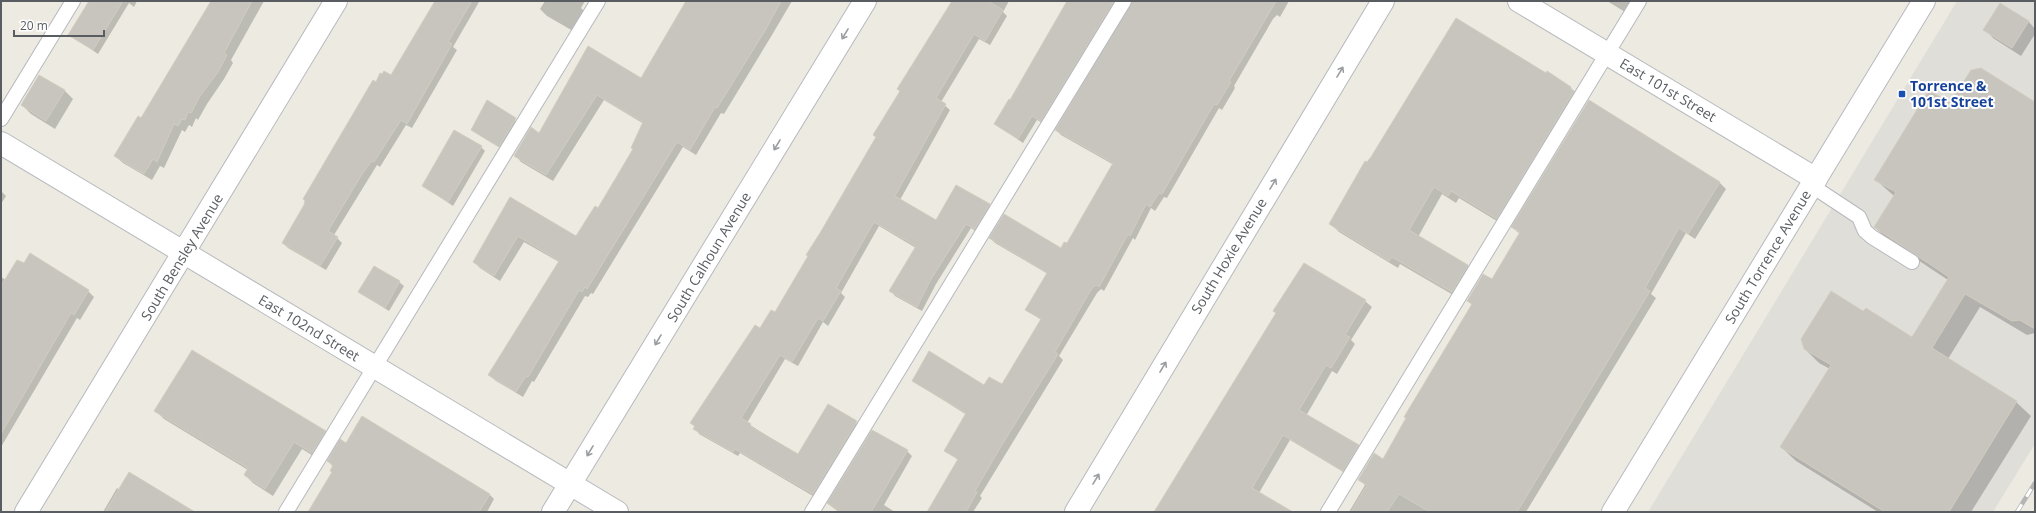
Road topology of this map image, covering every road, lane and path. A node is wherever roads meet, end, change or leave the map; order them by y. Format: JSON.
{"nodes":[{"id":1,"x":73,"y":1,"type":"edge"},
{"id":2,"x":336,"y":1,"type":"edge"},
{"id":3,"x":598,"y":1,"type":"edge"},
{"id":4,"x":865,"y":1,"type":"edge"},
{"id":5,"x":1124,"y":1,"type":"edge"},
{"id":6,"x":1383,"y":1,"type":"edge"},
{"id":7,"x":1519,"y":1,"type":"edge"},
{"id":8,"x":1640,"y":1,"type":"edge"},
{"id":9,"x":1924,"y":1,"type":"edge"},
{"id":10,"x":1607,"y":54,"type":"junction"},
{"id":11,"x":1,"y":119,"type":"edge"},
{"id":12,"x":1,"y":143,"type":"edge"},
{"id":13,"x":1814,"y":182,"type":"junction"},
{"id":14,"x":184,"y":254,"type":"junction"},
{"id":15,"x":1912,"y":262,"type":"dead end"},
{"id":16,"x":374,"y":368,"type":"junction"},
{"id":17,"x":570,"y":484,"type":"junction"},
{"id":18,"x":26,"y":512,"type":"edge"},
{"id":19,"x":286,"y":512,"type":"edge"},
{"id":20,"x":553,"y":512,"type":"edge"},
{"id":21,"x":617,"y":512,"type":"edge"},
{"id":22,"x":812,"y":512,"type":"edge"},
{"id":23,"x":1076,"y":512,"type":"edge"},
{"id":24,"x":1328,"y":512,"type":"edge"},
{"id":25,"x":1613,"y":512,"type":"edge"}],
"edges":[{"from":1,"to":11,"type":"lane"},
{"from":2,"to":14,"type":"street","name":"South Bensley Avenue"},
{"from":3,"to":16,"type":"lane"},
{"from":4,"to":17,"type":"street","name":"South Calhoun Avenue","one_way":true},
{"from":5,"to":22,"type":"lane"},
{"from":23,"to":6,"type":"street","name":"South Hoxie Avenue","one_way":true},
{"from":7,"to":10,"type":"street","name":"East 101st Street"},
{"from":8,"to":10,"type":"lane"},
{"from":9,"to":13,"type":"street","name":"South Torrence Avenue"},
{"from":10,"to":13,"type":"street","name":"East 101st Street"},
{"from":10,"to":24,"type":"lane"},
{"from":12,"to":14,"type":"street","name":"East 102nd Street"},
{"from":13,"to":15,"type":"lane"},
{"from":13,"to":25,"type":"street","name":"South Torrence Avenue"},
{"from":14,"to":16,"type":"street","name":"East 102nd Street"},
{"from":14,"to":18,"type":"street","name":"South Bensley Avenue"},
{"from":16,"to":17,"type":"street","name":"East 102nd Street"},
{"from":16,"to":19,"type":"lane"},
{"from":17,"to":20,"type":"street","name":"South Calhoun Avenue"},
{"from":17,"to":21,"type":"street","name":"East 102nd Street"}]}
